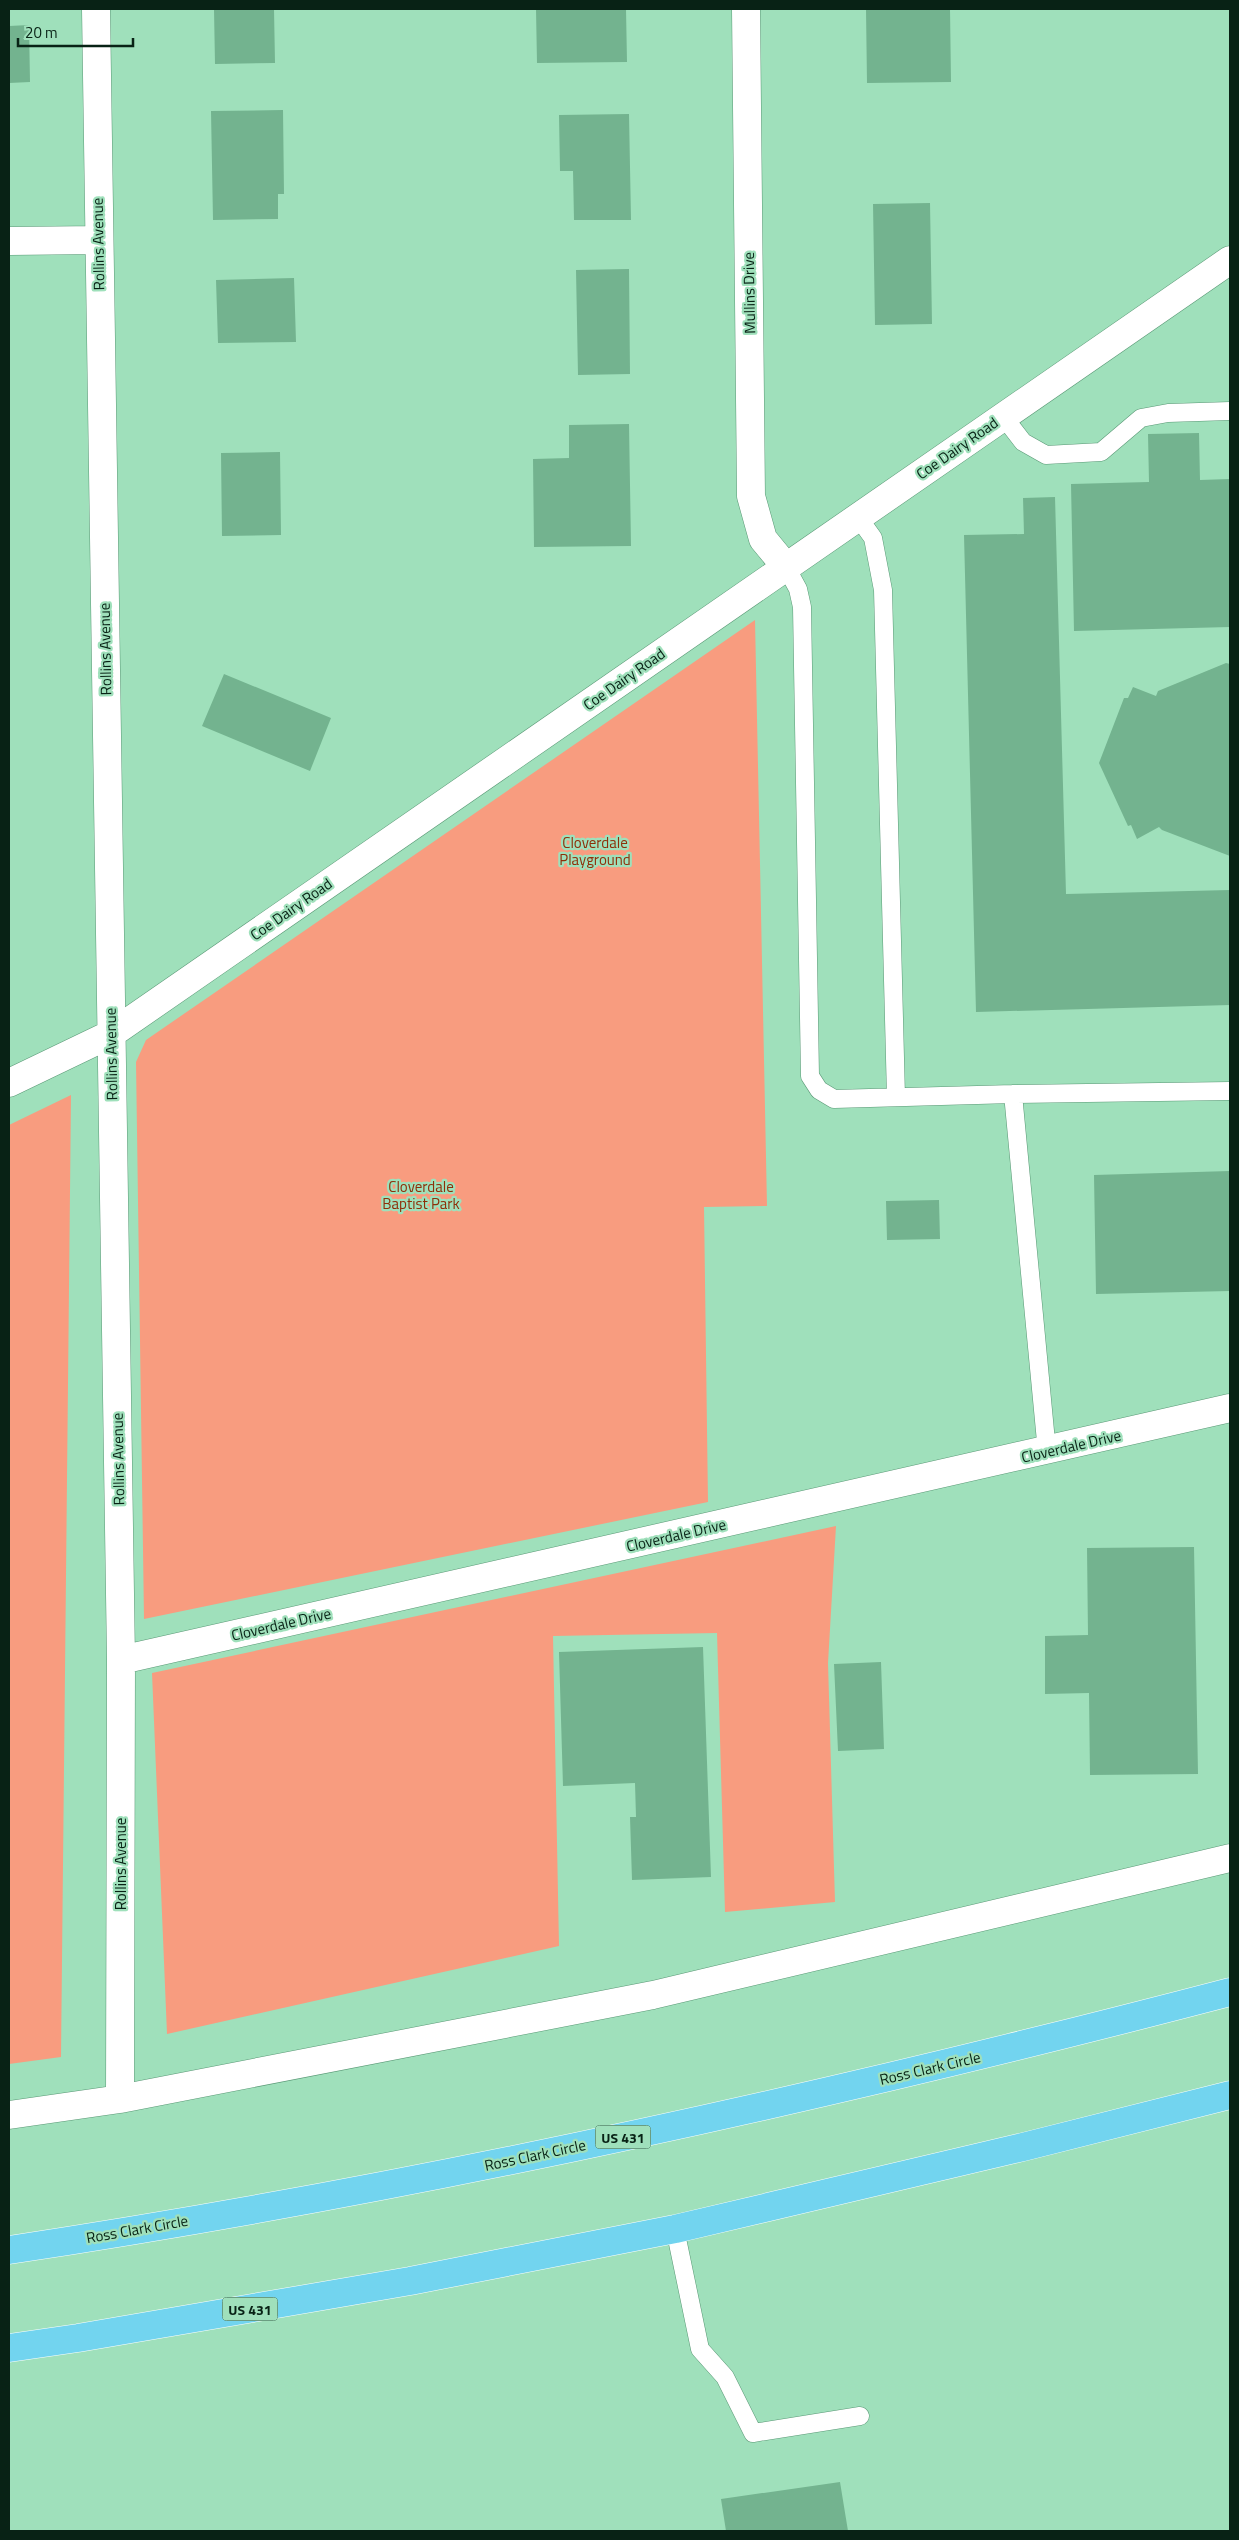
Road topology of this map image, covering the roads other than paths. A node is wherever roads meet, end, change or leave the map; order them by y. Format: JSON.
{"nodes":[{"id":1,"x":96,"y":9,"type":"edge"},
{"id":2,"x":746,"y":9,"type":"edge"},
{"id":3,"x":98,"y":240,"type":"junction"},
{"id":4,"x":9,"y":241,"type":"edge"},
{"id":5,"x":1230,"y":260,"type":"edge"},
{"id":6,"x":1230,"y":411,"type":"edge"},
{"id":7,"x":1003,"y":416,"type":"junction"},
{"id":8,"x":858,"y":517,"type":"junction"},
{"id":9,"x":786,"y":567,"type":"junction"},
{"id":10,"x":111,"y":1034,"type":"junction"},
{"id":11,"x":9,"y":1083,"type":"edge"},
{"id":12,"x":1230,"y":1091,"type":"edge"},
{"id":13,"x":1013,"y":1094,"type":"junction"},
{"id":14,"x":896,"y":1098,"type":"junction"},
{"id":15,"x":1230,"y":1408,"type":"edge"},
{"id":16,"x":1047,"y":1452,"type":"junction"},
{"id":17,"x":121,"y":1660,"type":"junction"},
{"id":18,"x":1230,"y":1858,"type":"edge"},
{"id":19,"x":1230,"y":1992,"type":"edge"},
{"id":20,"x":120,"y":2099,"type":"junction"},
{"id":21,"x":1229,"y":2100,"type":"edge"},
{"id":22,"x":9,"y":2115,"type":"edge"},
{"id":23,"x":675,"y":2229,"type":"junction"},
{"id":24,"x":9,"y":2250,"type":"edge"},
{"id":25,"x":9,"y":2348,"type":"edge"},
{"id":26,"x":860,"y":2416,"type":"dead end"}],
"edges":[{"from":1,"to":3,"type":"street","name":"Rollins Avenue"},
{"from":2,"to":9,"type":"street","name":"Mullins Drive"},
{"from":3,"to":4,"type":"street"},
{"from":3,"to":10,"type":"street","name":"Rollins Avenue"},
{"from":5,"to":7,"type":"street","name":"Coe Dairy Road"},
{"from":6,"to":7,"type":"lane"},
{"from":7,"to":8,"type":"street","name":"Coe Dairy Road"},
{"from":8,"to":9,"type":"street","name":"Coe Dairy Road"},
{"from":8,"to":14,"type":"lane"},
{"from":9,"to":10,"type":"street","name":"Coe Dairy Road"},
{"from":9,"to":14,"type":"lane"},
{"from":10,"to":11,"type":"street","name":"Coe Dairy Road"},
{"from":10,"to":17,"type":"street","name":"Rollins Avenue"},
{"from":12,"to":13,"type":"lane"},
{"from":13,"to":14,"type":"lane"},
{"from":13,"to":16,"type":"lane"},
{"from":15,"to":16,"type":"street","name":"Cloverdale Drive"},
{"from":16,"to":17,"type":"street","name":"Cloverdale Drive"},
{"from":17,"to":20,"type":"street","name":"Rollins Avenue"},
{"from":18,"to":20,"type":"street"},
{"from":19,"to":24,"type":"highway","name":"Ross Clark Circle","number":"US 431"},
{"from":20,"to":22,"type":"street"},
{"from":21,"to":23,"type":"highway","number":"US 431"},
{"from":23,"to":25,"type":"highway","number":"US 431"},
{"from":23,"to":26,"type":"lane"}]}
